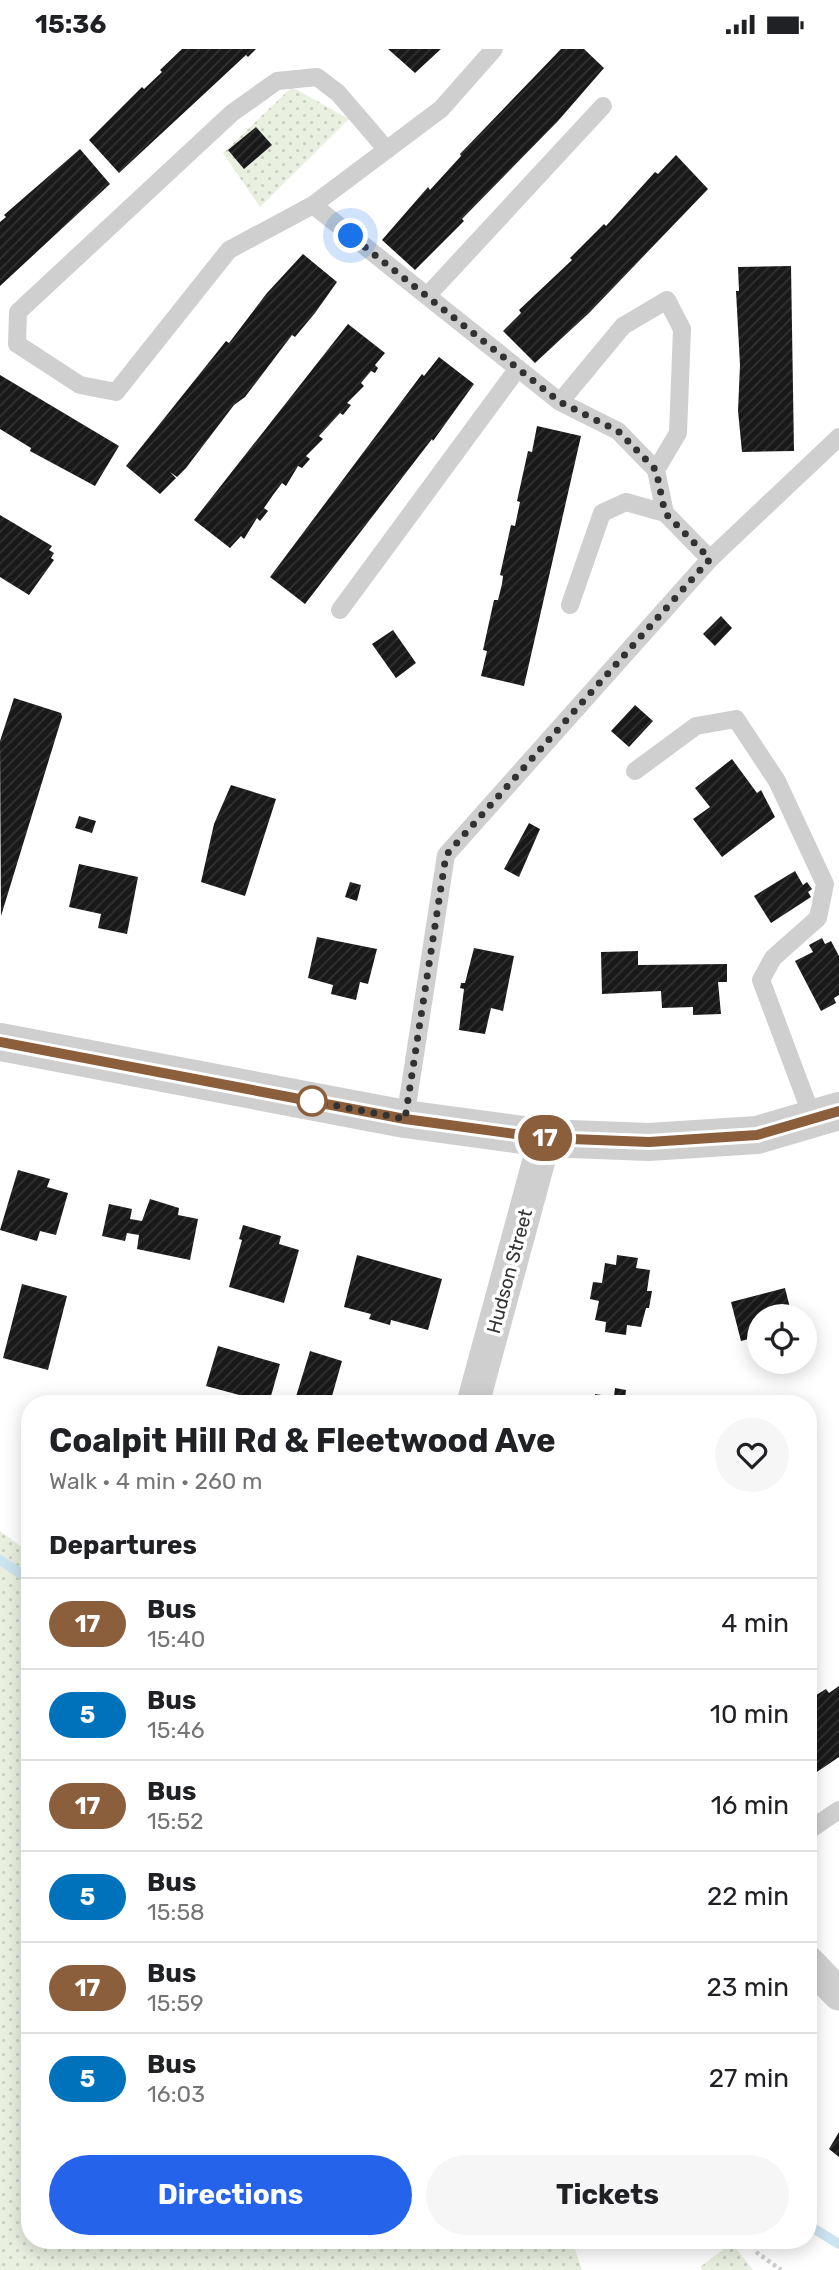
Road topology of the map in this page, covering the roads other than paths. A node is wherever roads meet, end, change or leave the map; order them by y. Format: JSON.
{"nodes":[{"id":1,"x":494,"y":49,"type":"edge"},
{"id":2,"x":603,"y":106,"type":"dead end"},
{"id":3,"x":387,"y":150,"type":"junction"},
{"id":4,"x":313,"y":205,"type":"junction"},
{"id":5,"x":427,"y":296,"type":"junction"},
{"id":6,"x":518,"y":368,"type":"junction"},
{"id":7,"x":560,"y":402,"type":"junction"},
{"id":8,"x":839,"y":437,"type":"edge"},
{"id":9,"x":656,"y":470,"type":"junction"},
{"id":10,"x":665,"y":513,"type":"junction"},
{"id":11,"x":710,"y":559,"type":"junction"},
{"id":12,"x":570,"y":605,"type":"dead end"},
{"id":13,"x":340,"y":610,"type":"dead end"},
{"id":14,"x":635,"y":771,"type":"dead end"},
{"id":15,"x":0,"y":1042,"type":"edge"},
{"id":16,"x":826,"y":1115,"type":"edge"},
{"id":17,"x":405,"y":1119,"type":"junction"},
{"id":18,"x":545,"y":1138,"type":"junction"},
{"id":19,"x":475,"y":1395,"type":"edge"},
{"id":20,"x":839,"y":1810,"type":"edge"},
{"id":21,"x":817,"y":1825,"type":"edge"},
{"id":22,"x":817,"y":1971,"type":"edge"},
{"id":23,"x":839,"y":1994,"type":"edge"}],
"edges":[{"from":1,"to":3,"type":"lane"},
{"from":2,"to":5,"type":"lane"},
{"from":3,"to":4,"type":"lane"},
{"from":3,"to":4,"type":"lane"},
{"from":4,"to":5,"type":"lane"},
{"from":5,"to":6,"type":"lane"},
{"from":6,"to":7,"type":"lane"},
{"from":6,"to":13,"type":"lane"},
{"from":7,"to":9,"type":"lane"},
{"from":7,"to":9,"type":"lane"},
{"from":8,"to":11,"type":"lane"},
{"from":9,"to":10,"type":"lane"},
{"from":10,"to":11,"type":"lane"},
{"from":10,"to":12,"type":"lane"},
{"from":11,"to":17,"type":"lane"},
{"from":14,"to":16,"type":"lane"},
{"from":15,"to":17,"type":"street"},
{"from":16,"to":18,"type":"street"},
{"from":17,"to":18,"type":"street"},
{"from":18,"to":19,"type":"street","name":"Hudson Street"},
{"from":20,"to":21,"type":"lane"},
{"from":22,"to":23,"type":"street"}]}
